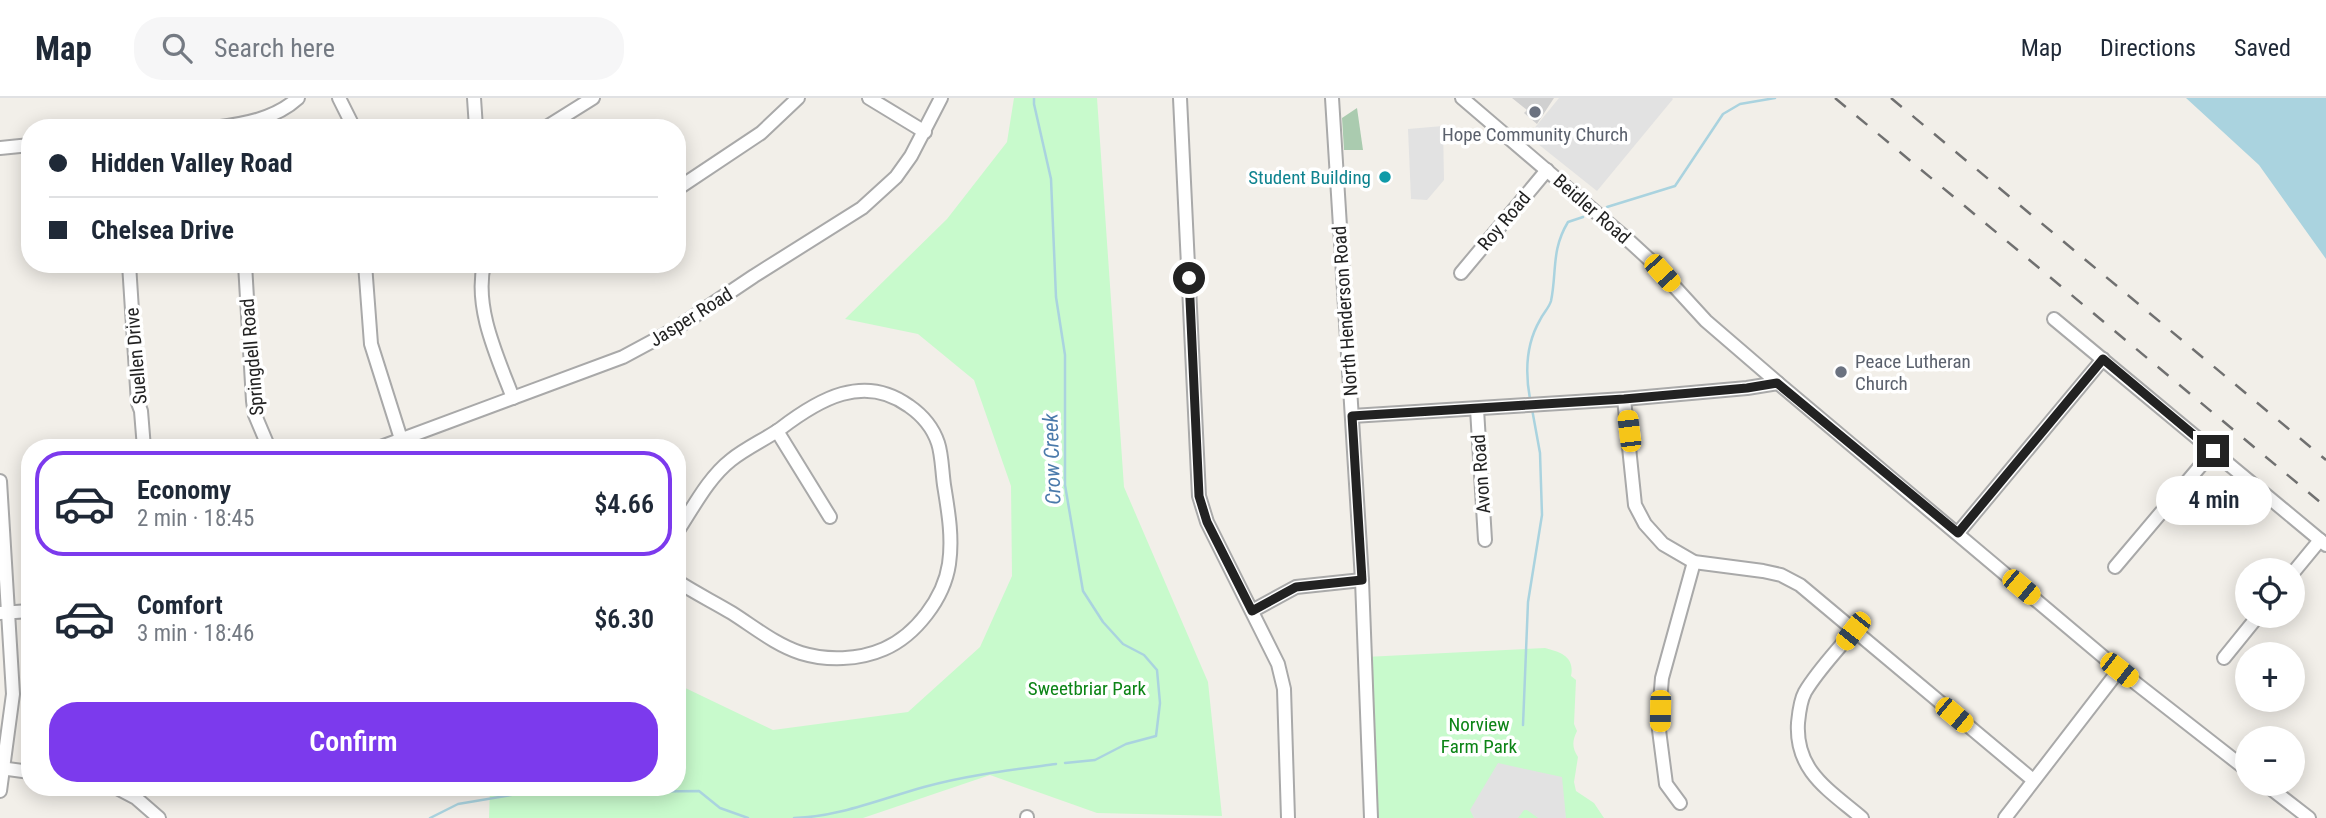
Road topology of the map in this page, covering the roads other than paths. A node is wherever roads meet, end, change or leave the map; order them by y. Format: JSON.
{"nodes":[{"id":1,"x":298,"y":98,"type":"edge"},
{"id":2,"x":339,"y":98,"type":"edge"},
{"id":3,"x":474,"y":98,"type":"edge"},
{"id":4,"x":593,"y":98,"type":"edge"},
{"id":5,"x":798,"y":98,"type":"edge"},
{"id":6,"x":869,"y":98,"type":"edge"},
{"id":7,"x":941,"y":98,"type":"edge"},
{"id":8,"x":1180,"y":98,"type":"edge"},
{"id":9,"x":1332,"y":98,"type":"edge"},
{"id":10,"x":1462,"y":98,"type":"edge"},
{"id":11,"x":260,"y":119,"type":"edge"},
{"id":12,"x":350,"y":119,"type":"edge"},
{"id":13,"x":475,"y":119,"type":"edge"},
{"id":14,"x":559,"y":119,"type":"edge"},
{"id":15,"x":925,"y":132,"type":"junction"},
{"id":16,"x":21,"y":146,"type":"edge"},
{"id":17,"x":0,"y":148,"type":"edge"},
{"id":18,"x":1547,"y":170,"type":"junction"},
{"id":19,"x":686,"y":182,"type":"edge"},
{"id":20,"x":130,"y":273,"type":"edge"},
{"id":21,"x":246,"y":273,"type":"edge"},
{"id":22,"x":366,"y":273,"type":"edge"},
{"id":23,"x":484,"y":273,"type":"edge"},
{"id":24,"x":1461,"y":273,"type":"dead end"},
{"id":25,"x":2054,"y":319,"type":"dead end"},
{"id":26,"x":2103,"y":359,"type":"junction"},
{"id":27,"x":1777,"y":383,"type":"junction"},
{"id":28,"x":513,"y":398,"type":"junction"},
{"id":29,"x":1624,"y":399,"type":"junction"},
{"id":30,"x":1477,"y":409,"type":"junction"},
{"id":31,"x":1352,"y":416,"type":"junction"},
{"id":32,"x":777,"y":431,"type":"junction"},
{"id":33,"x":143,"y":439,"type":"edge"},
{"id":34,"x":265,"y":439,"type":"edge"},
{"id":35,"x":401,"y":439,"type":"joint"},
{"id":36,"x":2213,"y":451,"type":"junction"},
{"id":37,"x":0,"y":481,"type":"edge"},
{"id":38,"x":830,"y":517,"type":"dead end"},
{"id":39,"x":686,"y":519,"type":"edge"},
{"id":40,"x":1958,"y":533,"type":"junction"},
{"id":41,"x":1485,"y":540,"type":"dead end"},
{"id":42,"x":2323,"y":543,"type":"edge"},
{"id":43,"x":2305,"y":561,"type":"edge"},
{"id":44,"x":1694,"y":562,"type":"junction"},
{"id":45,"x":2115,"y":567,"type":"dead end"},
{"id":46,"x":1362,"y":580,"type":"junction"},
{"id":47,"x":686,"y":587,"type":"edge"},
{"id":48,"x":1252,"y":611,"type":"junction"},
{"id":49,"x":4,"y":613,"type":"edge"},
{"id":50,"x":2248,"y":628,"type":"edge"},
{"id":51,"x":1853,"y":631,"type":"junction"},
{"id":52,"x":2224,"y":658,"type":"dead end"},
{"id":53,"x":2119,"y":670,"type":"junction"},
{"id":54,"x":2235,"y":761,"type":"edge"},
{"id":55,"x":2,"y":768,"type":"edge"},
{"id":56,"x":21,"y":771,"type":"edge"},
{"id":57,"x":2034,"y":780,"type":"junction"},
{"id":58,"x":0,"y":791,"type":"edge"},
{"id":59,"x":134,"y":796,"type":"edge"},
{"id":60,"x":2281,"y":796,"type":"edge"},
{"id":61,"x":1680,"y":803,"type":"dead end"},
{"id":62,"x":159,"y":818,"type":"edge"},
{"id":63,"x":1288,"y":818,"type":"edge"},
{"id":64,"x":1371,"y":818,"type":"edge"},
{"id":65,"x":1862,"y":818,"type":"edge"},
{"id":66,"x":2006,"y":818,"type":"edge"},
{"id":67,"x":2309,"y":818,"type":"edge"}],
"edges":[{"from":1,"to":11,"type":"street"},
{"from":2,"to":12,"type":"street"},
{"from":3,"to":13,"type":"street"},
{"from":4,"to":14,"type":"street"},
{"from":5,"to":19,"type":"street"},
{"from":6,"to":15,"type":"street"},
{"from":7,"to":15,"type":"street","name":"Jasper Road"},
{"from":8,"to":48,"type":"street"},
{"from":9,"to":31,"type":"street","name":"North Henderson Road"},
{"from":10,"to":18,"type":"street","name":"Beidler Road"},
{"from":15,"to":28,"type":"street","name":"Jasper Road"},
{"from":16,"to":17,"type":"street"},
{"from":18,"to":24,"type":"street","name":"Roy Road"},
{"from":18,"to":27,"type":"street","name":"Beidler Road"},
{"from":20,"to":33,"type":"street","name":"Suellen Drive"},
{"from":21,"to":34,"type":"street","name":"Springdell Road"},
{"from":22,"to":35,"type":"street"},
{"from":23,"to":28,"type":"street"},
{"from":25,"to":26,"type":"street"},
{"from":26,"to":36,"type":"street"},
{"from":26,"to":40,"type":"street"},
{"from":27,"to":29,"type":"street"},
{"from":27,"to":40,"type":"street","name":"Beidler Road"},
{"from":28,"to":35,"type":"street","name":"Jasper Road"},
{"from":29,"to":30,"type":"street"},
{"from":29,"to":44,"type":"street"},
{"from":30,"to":31,"type":"street"},
{"from":30,"to":41,"type":"street","name":"Avon Road"},
{"from":31,"to":46,"type":"street","name":"North Henderson Road"},
{"from":32,"to":38,"type":"street"},
{"from":32,"to":39,"type":"street"},
{"from":32,"to":47,"type":"street"},
{"from":36,"to":42,"type":"street"},
{"from":36,"to":45,"type":"street"},
{"from":37,"to":49,"type":"street"},
{"from":40,"to":53,"type":"street","name":"Beidler Road"},
{"from":42,"to":43,"type":"street"},
{"from":44,"to":51,"type":"street"},
{"from":44,"to":61,"type":"street"},
{"from":46,"to":48,"type":"street"},
{"from":46,"to":64,"type":"street","name":"North Henderson Road"},
{"from":48,"to":63,"type":"street"},
{"from":49,"to":55,"type":"street"},
{"from":50,"to":52,"type":"street"},
{"from":51,"to":57,"type":"street"},
{"from":51,"to":65,"type":"street"},
{"from":53,"to":54,"type":"street","name":"Beidler Road"},
{"from":53,"to":57,"type":"street"},
{"from":55,"to":56,"type":"street"},
{"from":55,"to":58,"type":"street"},
{"from":57,"to":66,"type":"street"},
{"from":59,"to":62,"type":"street"},
{"from":60,"to":67,"type":"street"}]}
